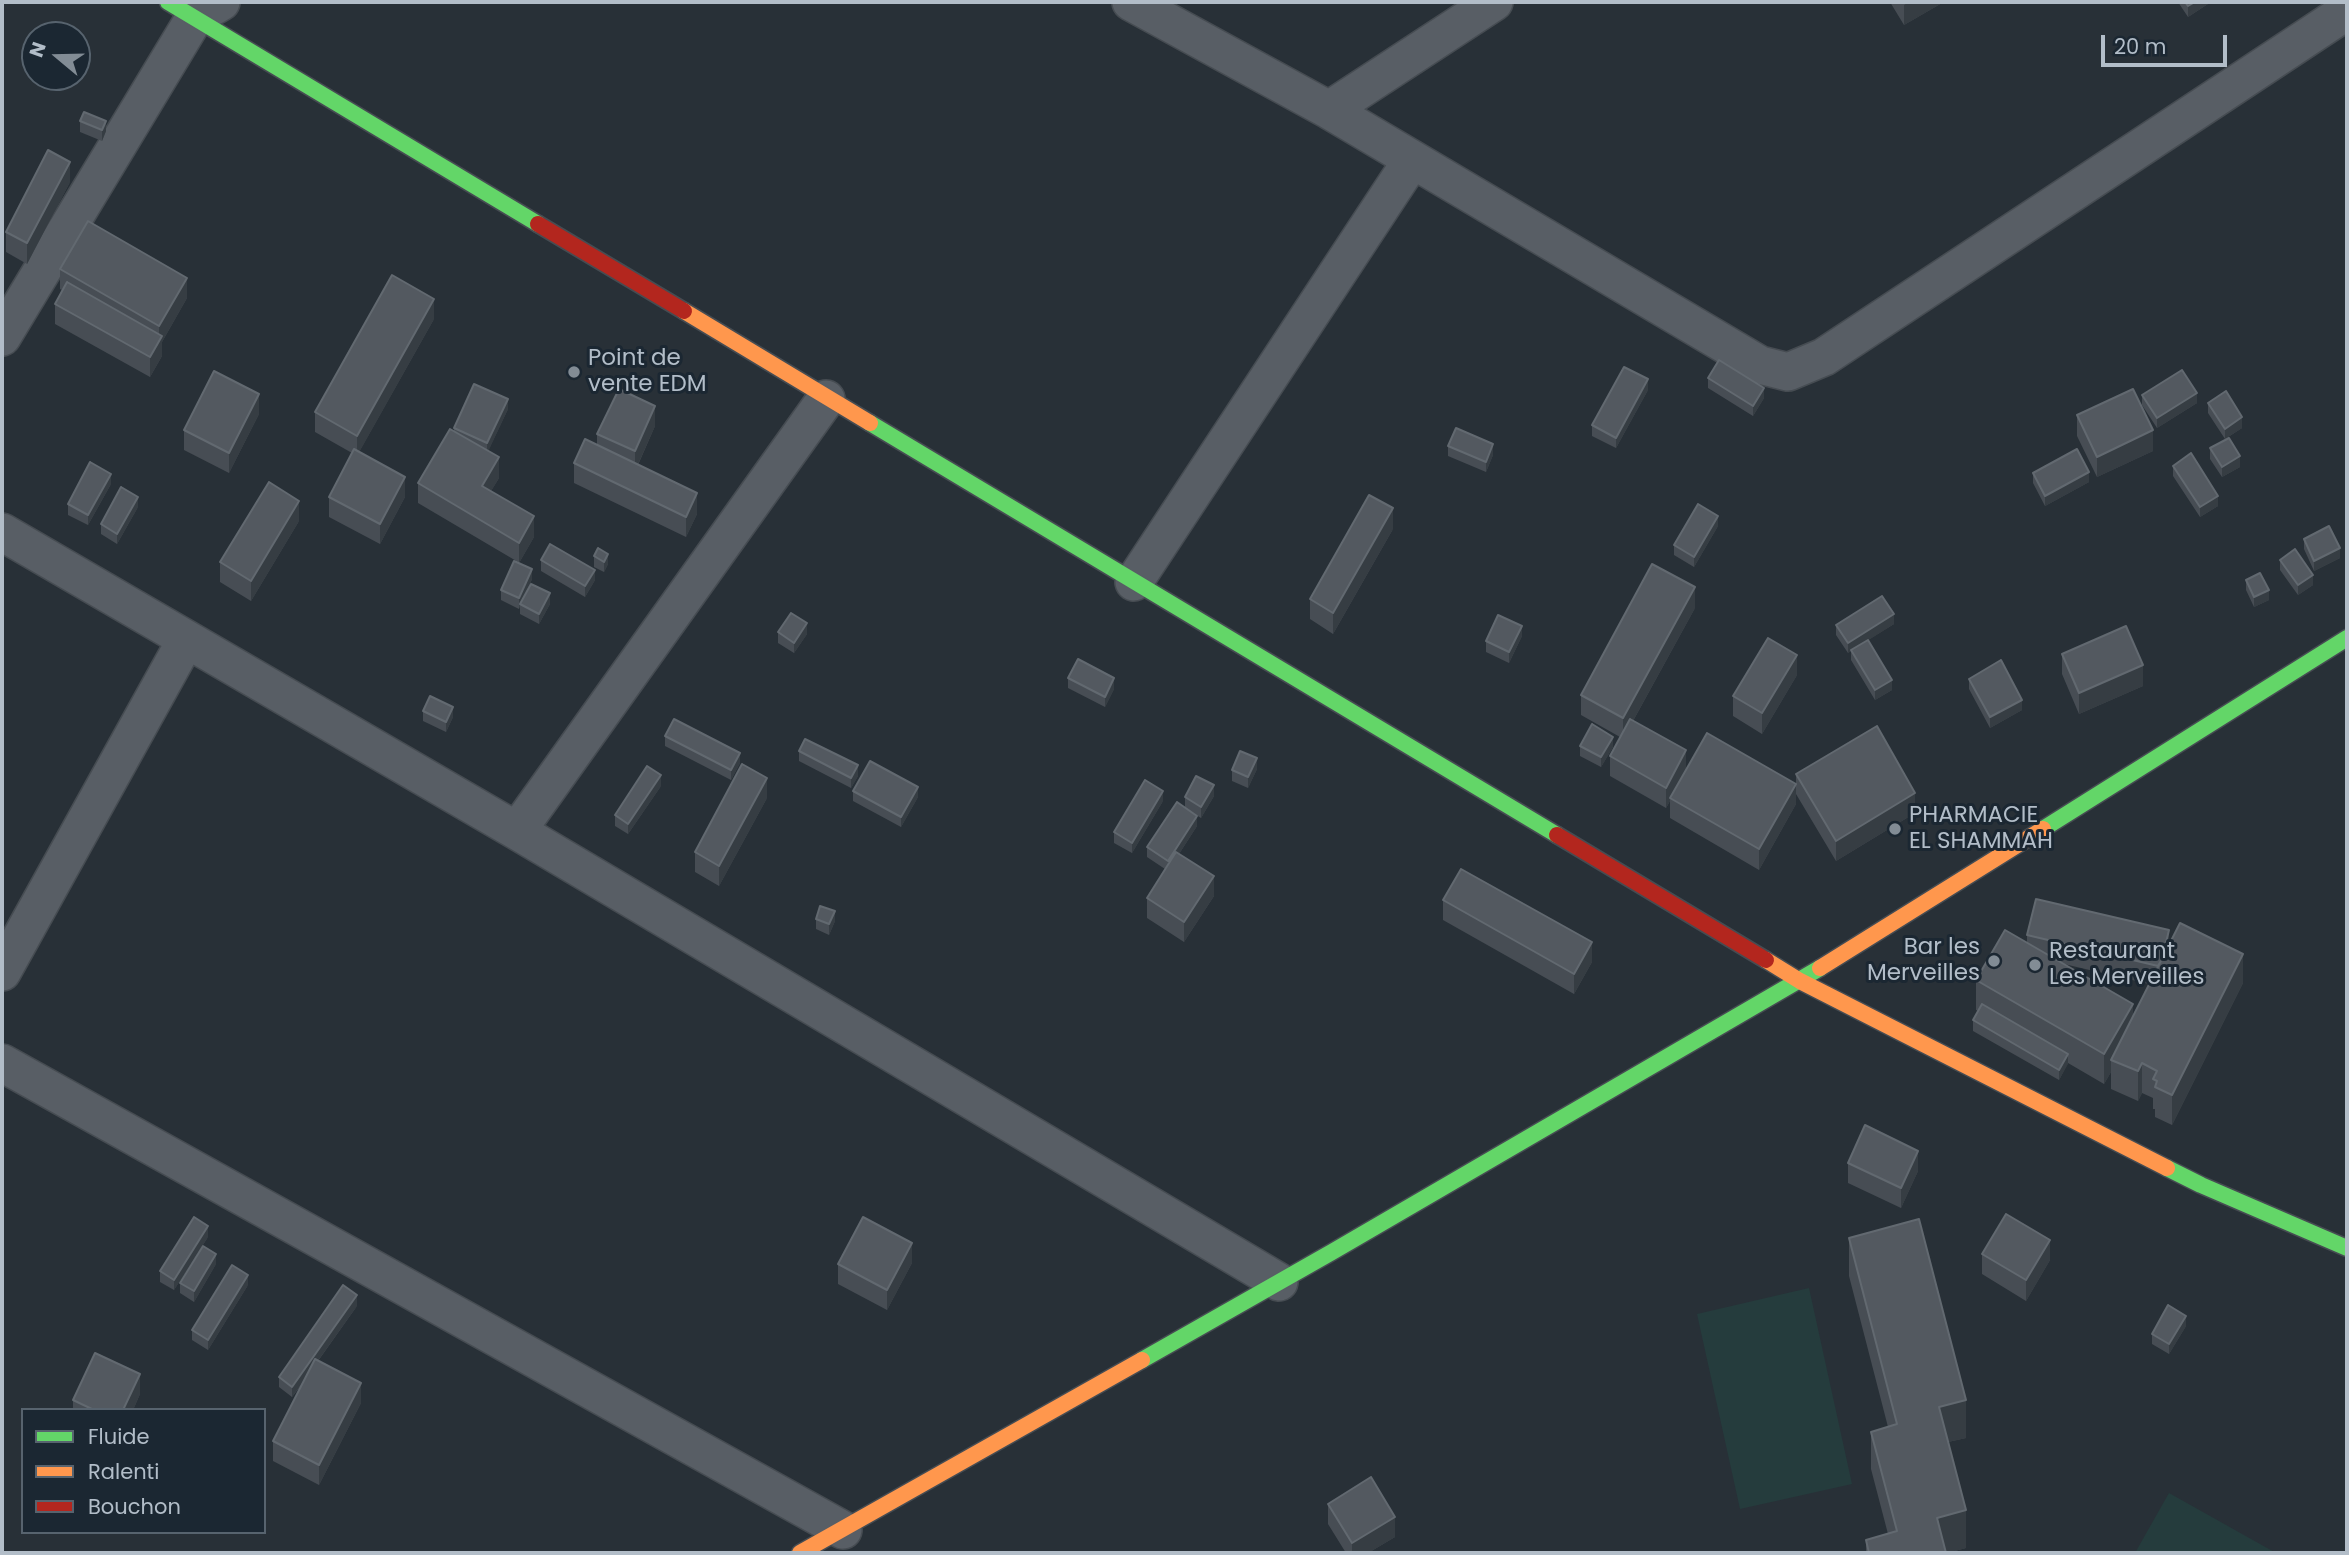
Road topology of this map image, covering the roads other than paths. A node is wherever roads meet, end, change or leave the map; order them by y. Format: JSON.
{"nodes":[{"id":1,"x":1131,"y":2,"type":"edge"},
{"id":2,"x":1494,"y":2,"type":"edge"},
{"id":3,"x":195,"y":7,"type":"edge"},
{"id":4,"x":2345,"y":10,"type":"edge"},
{"id":5,"x":1189,"y":16,"type":"edge"},
{"id":6,"x":1329,"y":110,"type":"junction"},
{"id":7,"x":1412,"y":160,"type":"junction"},
{"id":8,"x":2,"y":337,"type":"edge"},
{"id":9,"x":826,"y":399,"type":"junction"},
{"id":10,"x":2,"y":532,"type":"edge"},
{"id":11,"x":1134,"y":582,"type":"junction"},
{"id":12,"x":2347,"y":638,"type":"edge"},
{"id":13,"x":186,"y":640,"type":"junction"},
{"id":14,"x":517,"y":831,"type":"junction"},
{"id":15,"x":2,"y":972,"type":"edge"},
{"id":16,"x":1800,"y":981,"type":"junction"},
{"id":17,"x":2,"y":1063,"type":"edge"},
{"id":18,"x":2347,"y":1248,"type":"edge"},
{"id":19,"x":1279,"y":1282,"type":"junction"},
{"id":20,"x":843,"y":1530,"type":"junction"},
{"id":21,"x":800,"y":1553,"type":"edge"}],
"edges":[{"from":1,"to":5,"type":"street"},
{"from":2,"to":6,"type":"street"},
{"from":3,"to":8,"type":"street"},
{"from":3,"to":9,"type":"street"},
{"from":4,"to":7,"type":"street"},
{"from":5,"to":6,"type":"street"},
{"from":6,"to":7,"type":"street"},
{"from":7,"to":11,"type":"street"},
{"from":9,"to":11,"type":"street"},
{"from":9,"to":14,"type":"street"},
{"from":10,"to":13,"type":"street"},
{"from":11,"to":16,"type":"street"},
{"from":12,"to":16,"type":"street"},
{"from":13,"to":14,"type":"street"},
{"from":13,"to":15,"type":"street"},
{"from":14,"to":19,"type":"street"},
{"from":16,"to":18,"type":"street"},
{"from":16,"to":19,"type":"street"},
{"from":17,"to":20,"type":"street"},
{"from":19,"to":20,"type":"street"},
{"from":20,"to":21,"type":"street"}]}
